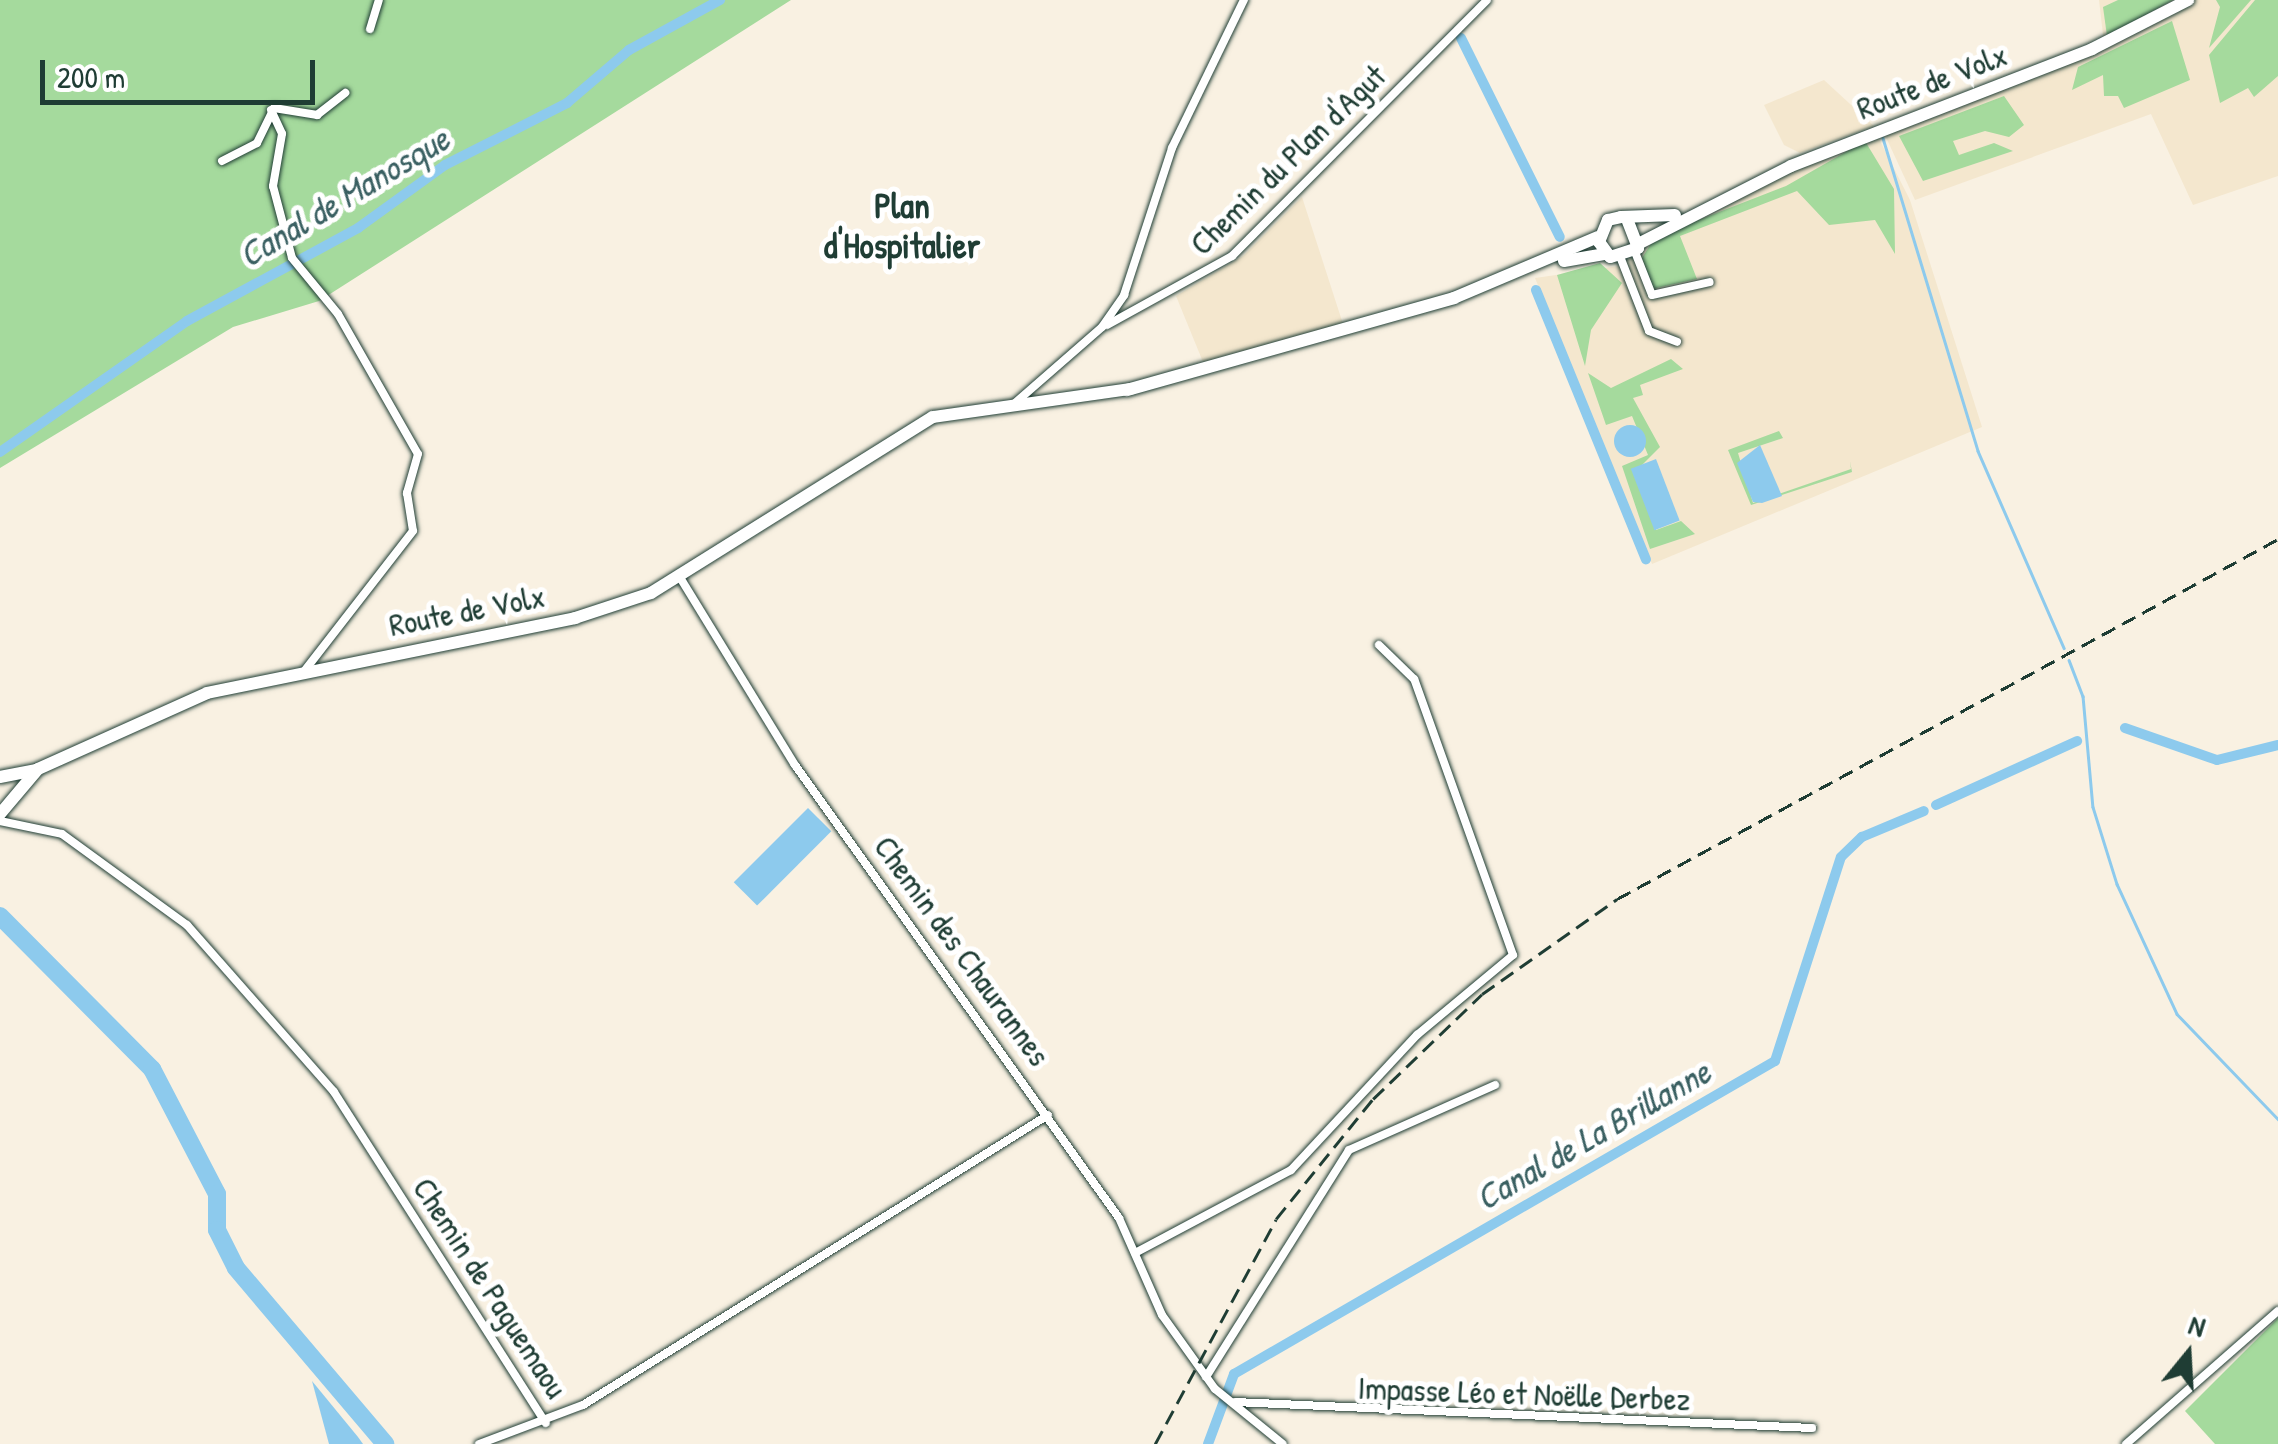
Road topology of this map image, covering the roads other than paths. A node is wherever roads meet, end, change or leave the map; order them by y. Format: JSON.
{"nodes":[{"id":1,"x":379,"y":0,"type":"edge"},
{"id":2,"x":1244,"y":0,"type":"edge"},
{"id":3,"x":1486,"y":0,"type":"edge"},
{"id":4,"x":2188,"y":0,"type":"edge"},
{"id":5,"x":370,"y":29,"type":"dead end"},
{"id":6,"x":345,"y":93,"type":"dead end"},
{"id":7,"x":271,"y":110,"type":"junction"},
{"id":8,"x":222,"y":161,"type":"dead end"},
{"id":9,"x":1692,"y":211,"type":"junction"},
{"id":10,"x":1628,"y":218,"type":"junction"},
{"id":11,"x":1598,"y":237,"type":"junction"},
{"id":12,"x":1638,"y":247,"type":"junction"},
{"id":13,"x":1605,"y":254,"type":"junction"},
{"id":14,"x":1620,"y":259,"type":"junction"},
{"id":15,"x":1547,"y":264,"type":"junction"},
{"id":16,"x":1710,"y":282,"type":"dead end"},
{"id":17,"x":1102,"y":327,"type":"junction"},
{"id":18,"x":1678,"y":342,"type":"dead end"},
{"id":19,"x":1130,"y":389,"type":"junction"},
{"id":20,"x":1021,"y":398,"type":"junction"},
{"id":21,"x":965,"y":416,"type":"junction"},
{"id":22,"x":877,"y":446,"type":"junction"},
{"id":23,"x":681,"y":579,"type":"junction"},
{"id":24,"x":1379,"y":645,"type":"dead end"},
{"id":25,"x":305,"y":670,"type":"junction"},
{"id":26,"x":38,"y":770,"type":"junction"},
{"id":27,"x":0,"y":777,"type":"edge"},
{"id":28,"x":4,"y":809,"type":"edge"},
{"id":29,"x":16,"y":830,"type":"junction"},
{"id":30,"x":1495,"y":1085,"type":"dead end"},
{"id":31,"x":1048,"y":1115,"type":"junction"},
{"id":32,"x":1134,"y":1254,"type":"junction"},
{"id":33,"x":2278,"y":1312,"type":"edge"},
{"id":34,"x":1206,"y":1377,"type":"junction"},
{"id":35,"x":1236,"y":1402,"type":"junction"},
{"id":36,"x":546,"y":1424,"type":"junction"},
{"id":37,"x":1812,"y":1428,"type":"dead end"},
{"id":38,"x":479,"y":1444,"type":"edge"},
{"id":39,"x":1283,"y":1444,"type":"edge"},
{"id":40,"x":2126,"y":1444,"type":"edge"}],
"edges":[{"from":1,"to":5,"type":"street"},
{"from":2,"to":17,"type":"street"},
{"from":3,"to":17,"type":"street","name":"Chemin du Plan d'Agut"},
{"from":4,"to":9,"type":"main road","name":"Route de Volx"},
{"from":6,"to":7,"type":"street"},
{"from":7,"to":8,"type":"street"},
{"from":7,"to":25,"type":"street"},
{"from":9,"to":10,"type":"main road","name":"Route de Volx"},
{"from":9,"to":12,"type":"main road","name":"Route de Volx"},
{"from":10,"to":11,"type":"main road"},
{"from":10,"to":12,"type":"main road"},
{"from":11,"to":13,"type":"main road"},
{"from":11,"to":15,"type":"main road","name":"Route de Volx"},
{"from":12,"to":14,"type":"main road"},
{"from":12,"to":16,"type":"street"},
{"from":13,"to":14,"type":"main road"},
{"from":13,"to":15,"type":"main road","name":"Route de Volx"},
{"from":14,"to":18,"type":"street"},
{"from":15,"to":19,"type":"main road","name":"Route de Volx"},
{"from":17,"to":20,"type":"street"},
{"from":19,"to":20,"type":"main road","name":"Route de Volx"},
{"from":19,"to":21,"type":"main road","name":"Route de Volx"},
{"from":20,"to":21,"type":"street"},
{"from":20,"to":22,"type":"main road","name":"Route de Volx"},
{"from":21,"to":22,"type":"main road","name":"Route de Volx"},
{"from":22,"to":23,"type":"main road","name":"Route de Volx"},
{"from":23,"to":25,"type":"main road","name":"Route de Volx"},
{"from":23,"to":31,"type":"street","name":"Chemin des Chaurannes"},
{"from":24,"to":32,"type":"street"},
{"from":25,"to":26,"type":"main road","name":"Route de Volx"},
{"from":26,"to":27,"type":"main road","name":"Route de Volx"},
{"from":26,"to":28,"type":"main road","name":"Route de Volx"},
{"from":27,"to":28,"type":"main road"},
{"from":28,"to":29,"type":"street"},
{"from":28,"to":29,"type":"street"},
{"from":29,"to":36,"type":"street","name":"Chemin de Paguemaou"},
{"from":30,"to":34,"type":"street"},
{"from":31,"to":32,"type":"street","name":"Chemin des Chaurannes"},
{"from":31,"to":36,"type":"street","name":"Chemin de Paguemaou"},
{"from":32,"to":34,"type":"street","name":"Chemin des Chaurannes"},
{"from":33,"to":40,"type":"street"},
{"from":34,"to":35,"type":"street","name":"Chemin des Chaurannes"},
{"from":35,"to":37,"type":"street","name":"Impasse Léo et Noëlle Derbez"},
{"from":35,"to":39,"type":"street"},
{"from":36,"to":38,"type":"street"}]}
